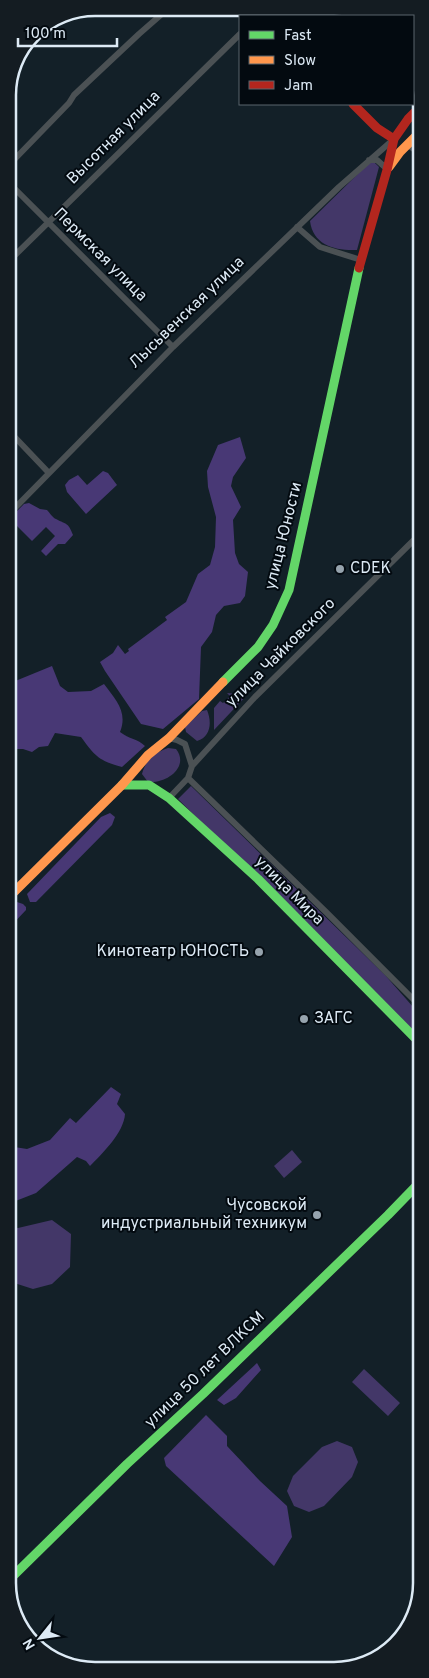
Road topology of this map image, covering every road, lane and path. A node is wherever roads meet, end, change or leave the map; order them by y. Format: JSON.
{"nodes":[{"id":1,"x":160,"y":16,"type":"edge"},
{"id":2,"x":239,"y":35,"type":"edge"},
{"id":3,"x":354,"y":105,"type":"edge"},
{"id":4,"x":413,"y":115,"type":"edge"},
{"id":5,"x":394,"y":139,"type":"junction"},
{"id":6,"x":413,"y":139,"type":"edge"},
{"id":7,"x":407,"y":144,"type":"junction"},
{"id":8,"x":413,"y":149,"type":"edge"},
{"id":9,"x":16,"y":158,"type":"edge"},
{"id":10,"x":368,"y":161,"type":"junction"},
{"id":11,"x":387,"y":170,"type":"junction"},
{"id":12,"x":16,"y":190,"type":"edge"},
{"id":13,"x":48,"y":222,"type":"junction"},
{"id":14,"x":297,"y":227,"type":"junction"},
{"id":15,"x":16,"y":254,"type":"edge"},
{"id":16,"x":361,"y":260,"type":"junction"},
{"id":17,"x":173,"y":347,"type":"junction"},
{"id":18,"x":16,"y":438,"type":"edge"},
{"id":19,"x":48,"y":472,"type":"junction"},
{"id":20,"x":16,"y":506,"type":"edge"},
{"id":21,"x":413,"y":541,"type":"edge"},
{"id":22,"x":169,"y":738,"type":"junction"},
{"id":23,"x":192,"y":766,"type":"junction"},
{"id":24,"x":188,"y":778,"type":"junction"},
{"id":25,"x":122,"y":785,"type":"junction"},
{"id":26,"x":169,"y":798,"type":"junction"},
{"id":27,"x":16,"y":890,"type":"edge"},
{"id":28,"x":413,"y":999,"type":"edge"},
{"id":29,"x":413,"y":1036,"type":"edge"},
{"id":30,"x":413,"y":1189,"type":"edge"},
{"id":31,"x":16,"y":1573,"type":"edge"}],
"edges":[{"from":1,"to":9,"type":"street"},
{"from":2,"to":13,"type":"street","name":"Высотная улица"},
{"from":3,"to":5,"type":"street"},
{"from":4,"to":5,"type":"street","name":"Лысьвенская улица"},
{"from":5,"to":7,"type":"street"},
{"from":5,"to":10,"type":"street","name":"Лысьвенская улица"},
{"from":5,"to":11,"type":"street","name":"Лысьвенская улица"},
{"from":6,"to":7,"type":"street"},
{"from":7,"to":8,"type":"street"},
{"from":7,"to":11,"type":"street"},
{"from":10,"to":11,"type":"street"},
{"from":10,"to":14,"type":"street","name":"Лысьвенская улица"},
{"from":11,"to":16,"type":"street","name":"улица Юности"},
{"from":12,"to":13,"type":"street","name":"Пермская улица"},
{"from":13,"to":15,"type":"street","name":"Высотная улица"},
{"from":13,"to":17,"type":"street","name":"Пермская улица"},
{"from":14,"to":16,"type":"street"},
{"from":14,"to":17,"type":"street","name":"Лысьвенская улица"},
{"from":16,"to":22,"type":"street","name":"улица Юности"},
{"from":17,"to":19,"type":"street","name":"Лысьвенская улица"},
{"from":18,"to":19,"type":"street"},
{"from":19,"to":20,"type":"street","name":"Лысьвенская улица"},
{"from":21,"to":23,"type":"street","name":"улица Чайковского"},
{"from":22,"to":23,"type":"street"},
{"from":22,"to":25,"type":"street","name":"улица Юности"},
{"from":23,"to":24,"type":"street","name":"улица Чайковского"},
{"from":24,"to":26,"type":"street","name":"улица Чайковского"},
{"from":24,"to":28,"type":"street","name":"улица Мира"},
{"from":25,"to":26,"type":"street","name":"улица Мира"},
{"from":25,"to":27,"type":"street","name":"улица Юности"},
{"from":26,"to":29,"type":"street","name":"улица Мира"},
{"from":30,"to":31,"type":"street","name":"улица 50 лет ВЛКСМ"}]}
